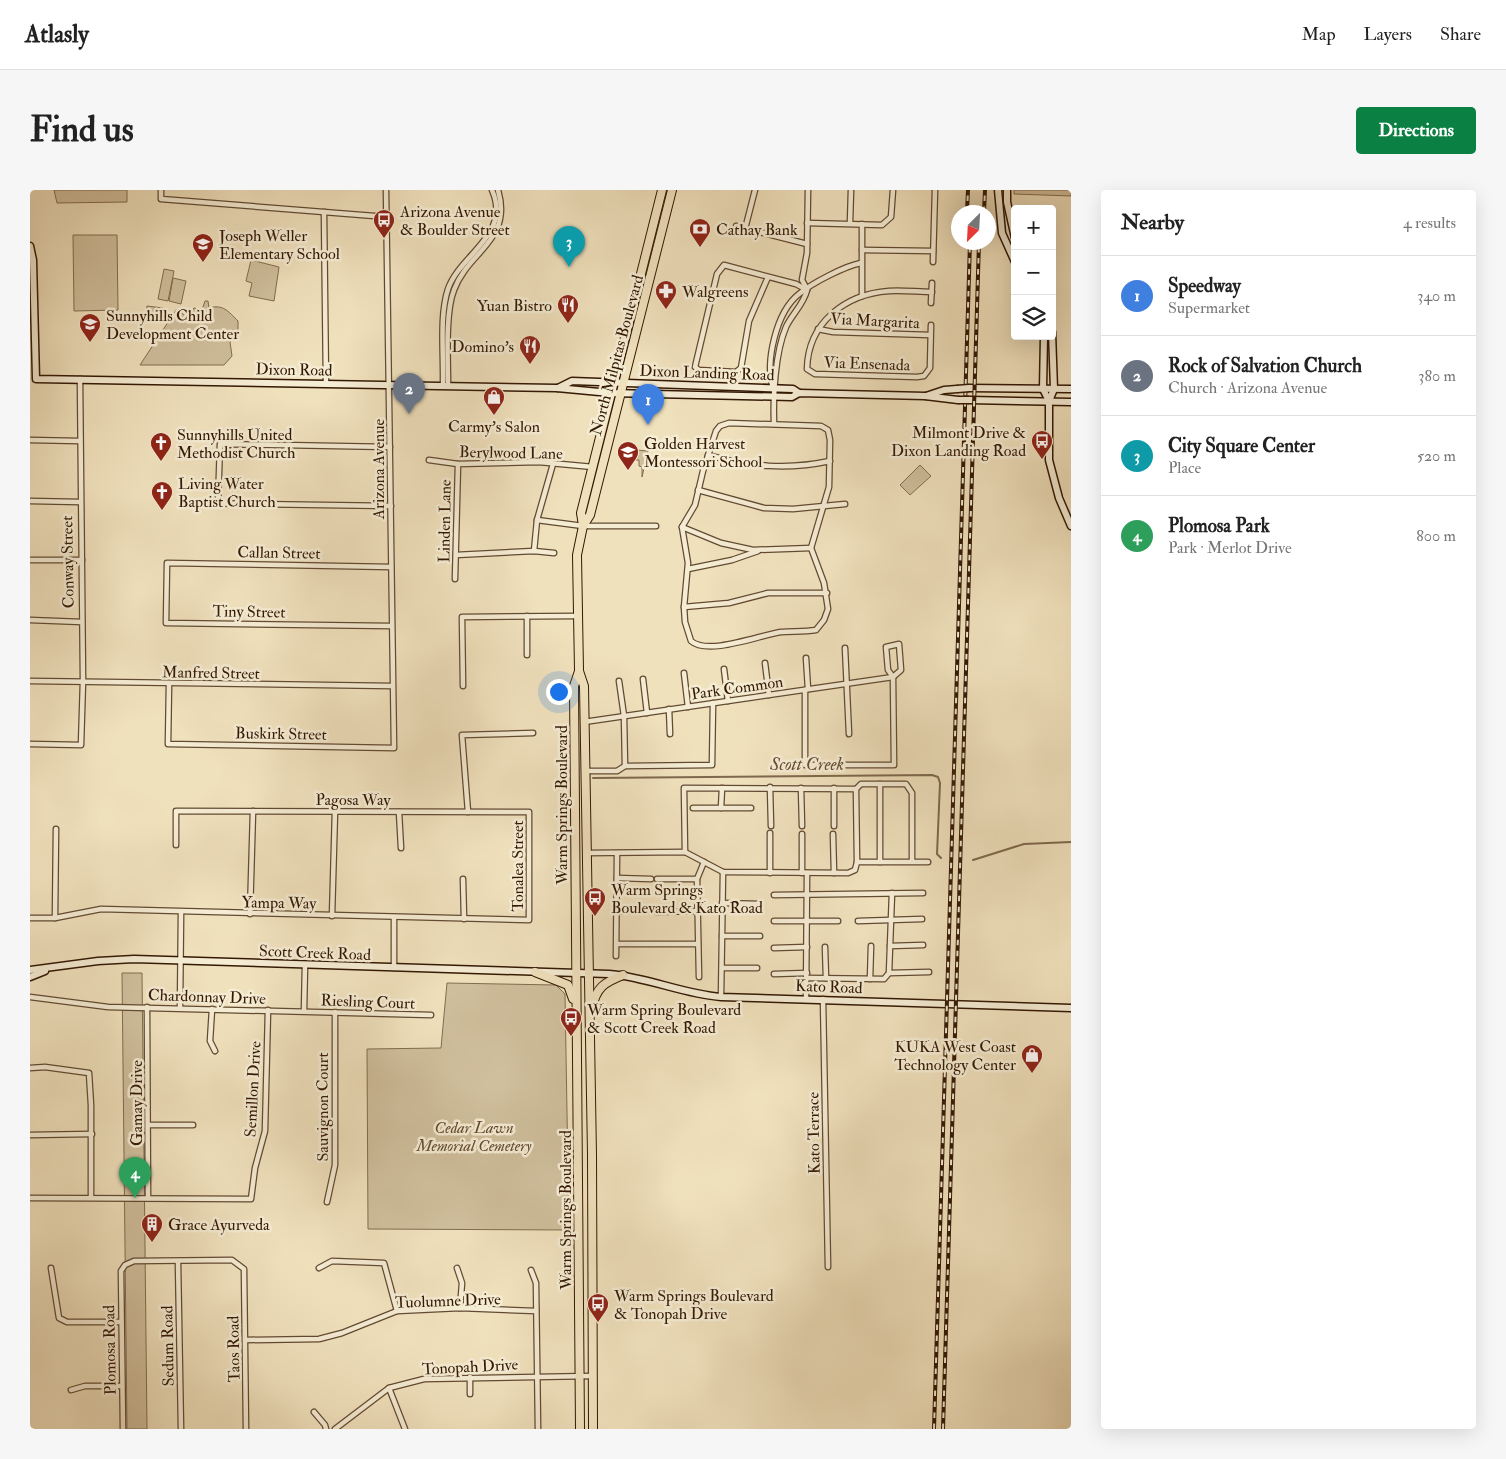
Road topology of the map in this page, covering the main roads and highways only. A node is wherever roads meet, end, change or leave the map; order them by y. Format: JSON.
{"nodes":[{"id":1,"x":662,"y":190,"type":"edge"},
{"id":2,"x":672,"y":190,"type":"edge"},
{"id":3,"x":583,"y":526,"type":"junction"},
{"id":4,"x":578,"y":671,"type":"junction"},
{"id":5,"x":575,"y":681,"type":"junction"},
{"id":6,"x":584,"y":722,"type":"junction"},
{"id":7,"x":575,"y":792,"type":"junction"},
{"id":8,"x":575,"y":807,"type":"junction"},
{"id":9,"x":587,"y":853,"type":"junction"},
{"id":10,"x":535,"y":972,"type":"road end"},
{"id":11,"x":623,"y":975,"type":"road end"},
{"id":12,"x":576,"y":1010,"type":"junction"},
{"id":13,"x":589,"y":1024,"type":"junction"},
{"id":14,"x":580,"y":1429,"type":"edge"},
{"id":15,"x":593,"y":1429,"type":"edge"}],
"edges":[{"from":1,"to":3,"type":"main road","name":"North Milpitas Boulevard"},
{"from":2,"to":3,"type":"main road","name":"North Milpitas Boulevard"},
{"from":3,"to":4,"type":"main road","name":"North Milpitas Boulevard"},
{"from":4,"to":5,"type":"main road","name":"Warm Springs Boulevard"},
{"from":4,"to":6,"type":"main road","name":"Warm Springs Boulevard"},
{"from":5,"to":6,"type":"main road"},
{"from":5,"to":7,"type":"main road","name":"Warm Springs Boulevard"},
{"from":6,"to":7,"type":"main road"},
{"from":6,"to":9,"type":"main road","name":"Warm Springs Boulevard"},
{"from":7,"to":8,"type":"main road","name":"Warm Springs Boulevard"},
{"from":8,"to":9,"type":"main road"},
{"from":8,"to":12,"type":"main road","name":"Warm Springs Boulevard"},
{"from":9,"to":13,"type":"main road","name":"Warm Springs Boulevard"},
{"from":10,"to":12,"type":"main road"},
{"from":11,"to":13,"type":"main road"},
{"from":12,"to":14,"type":"main road","name":"Warm Springs Boulevard"},
{"from":13,"to":15,"type":"main road","name":"Warm Springs Boulevard"}]}
